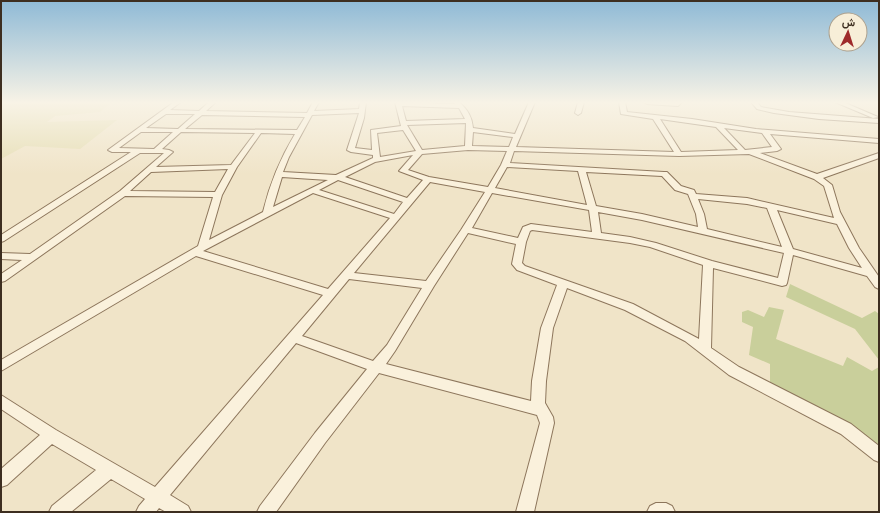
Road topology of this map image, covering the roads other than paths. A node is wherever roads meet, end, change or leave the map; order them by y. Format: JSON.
{"nodes":[{"id":1,"x":145,"y":126,"type":"edge"},
{"id":2,"x":183,"y":126,"type":"edge"},
{"id":3,"x":303,"y":126,"type":"edge"},
{"id":4,"x":359,"y":126,"type":"edge"},
{"id":5,"x":404,"y":126,"type":"joint"},
{"id":6,"x":471,"y":126,"type":"edge"},
{"id":7,"x":522,"y":126,"type":"edge"},
{"id":8,"x":661,"y":126,"type":"edge"},
{"id":9,"x":719,"y":126,"type":"joint"},
{"id":10,"x":139,"y":130,"type":"junction"},
{"id":11,"x":178,"y":130,"type":"junction"},
{"id":12,"x":472,"y":130,"type":"junction"},
{"id":13,"x":764,"y":131,"type":"junction"},
{"id":14,"x":259,"y":132,"type":"junction"},
{"id":15,"x":299,"y":132,"type":"junction"},
{"id":16,"x":518,"y":136,"type":"junction"},
{"id":17,"x":879,"y":141,"type":"edge"},
{"id":18,"x":468,"y":148,"type":"junction"},
{"id":19,"x":512,"y":150,"type":"junction"},
{"id":20,"x":138,"y":151,"type":"junction"},
{"id":21,"x":155,"y":151,"type":"junction"},
{"id":22,"x":420,"y":152,"type":"junction"},
{"id":23,"x":746,"y":152,"type":"junction"},
{"id":24,"x":679,"y":154,"type":"junction"},
{"id":25,"x":879,"y":155,"type":"edge"},
{"id":26,"x":377,"y":156,"type":"junction"},
{"id":27,"x":505,"y":165,"type":"junction"},
{"id":28,"x":233,"y":167,"type":"junction"},
{"id":29,"x":580,"y":169,"type":"junction"},
{"id":30,"x":149,"y":170,"type":"junction"},
{"id":31,"x":278,"y":174,"type":"junction"},
{"id":32,"x":818,"y":177,"type":"junction"},
{"id":33,"x":339,"y":178,"type":"junction"},
{"id":34,"x":428,"y":179,"type":"junction"},
{"id":35,"x":311,"y":190,"type":"junction"},
{"id":36,"x":491,"y":190,"type":"junction"},
{"id":37,"x":123,"y":193,"type":"junction"},
{"id":38,"x":218,"y":195,"type":"junction"},
{"id":39,"x":694,"y":196,"type":"junction"},
{"id":40,"x":408,"y":201,"type":"junction"},
{"id":41,"x":771,"y":207,"type":"junction"},
{"id":42,"x":594,"y":209,"type":"junction"},
{"id":43,"x":266,"y":213,"type":"junction"},
{"id":44,"x":395,"y":217,"type":"junction"},
{"id":45,"x":840,"y":222,"type":"junction"},
{"id":46,"x":466,"y":230,"type":"junction"},
{"id":47,"x":703,"y":231,"type":"junction"},
{"id":48,"x":597,"y":236,"type":"junction"},
{"id":49,"x":1,"y":239,"type":"edge"},
{"id":50,"x":521,"y":242,"type":"junction"},
{"id":51,"x":198,"y":250,"type":"junction"},
{"id":52,"x":789,"y":251,"type":"junction"},
{"id":53,"x":1,"y":256,"type":"edge"},
{"id":54,"x":32,"y":257,"type":"junction"},
{"id":55,"x":708,"y":263,"type":"junction"},
{"id":56,"x":870,"y":273,"type":"junction"},
{"id":57,"x":346,"y":275,"type":"junction"},
{"id":58,"x":1,"y":279,"type":"edge"},
{"id":59,"x":563,"y":283,"type":"junction"},
{"id":60,"x":429,"y":285,"type":"junction"},
{"id":61,"x":879,"y":285,"type":"edge"},
{"id":62,"x":330,"y":293,"type":"junction"},
{"id":63,"x":292,"y":337,"type":"junction"},
{"id":64,"x":705,"y":349,"type":"junction"},
{"id":65,"x":1,"y":366,"type":"edge"},
{"id":66,"x":376,"y":367,"type":"junction"},
{"id":67,"x":1,"y":401,"type":"edge"},
{"id":68,"x":542,"y":410,"type":"junction"},
{"id":69,"x":51,"y":435,"type":"junction"},
{"id":70,"x":879,"y":455,"type":"edge"},
{"id":71,"x":110,"y":469,"type":"junction"},
{"id":72,"x":1,"y":479,"type":"edge"},
{"id":73,"x":158,"y":497,"type":"junction"},
{"id":74,"x":58,"y":512,"type":"edge"},
{"id":75,"x":145,"y":512,"type":"edge"},
{"id":76,"x":182,"y":512,"type":"edge"},
{"id":77,"x":266,"y":512,"type":"edge"},
{"id":78,"x":525,"y":512,"type":"edge"},
{"id":79,"x":656,"y":512,"type":"edge"},
{"id":80,"x":666,"y":512,"type":"edge"}],
"edges":[{"from":1,"to":10,"type":"street"},
{"from":2,"to":11,"type":"street"},
{"from":3,"to":15,"type":"street"},
{"from":4,"to":26,"type":"street"},
{"from":5,"to":22,"type":"street"},
{"from":5,"to":26,"type":"street"},
{"from":6,"to":12,"type":"street"},
{"from":7,"to":16,"type":"street"},
{"from":8,"to":24,"type":"street"},
{"from":9,"to":13,"type":"street"},
{"from":9,"to":23,"type":"street"},
{"from":10,"to":11,"type":"street"},
{"from":10,"to":20,"type":"street"},
{"from":11,"to":14,"type":"street"},
{"from":11,"to":21,"type":"street"},
{"from":12,"to":16,"type":"street"},
{"from":12,"to":18,"type":"street"},
{"from":13,"to":17,"type":"street"},
{"from":13,"to":23,"type":"street"},
{"from":14,"to":15,"type":"street"},
{"from":14,"to":28,"type":"street"},
{"from":15,"to":31,"type":"street"},
{"from":16,"to":19,"type":"street"},
{"from":18,"to":19,"type":"street"},
{"from":18,"to":22,"type":"street"},
{"from":19,"to":24,"type":"street"},
{"from":19,"to":27,"type":"street"},
{"from":20,"to":21,"type":"street"},
{"from":20,"to":49,"type":"street"},
{"from":21,"to":30,"type":"street"},
{"from":22,"to":26,"type":"street"},
{"from":22,"to":34,"type":"street"},
{"from":23,"to":24,"type":"street"},
{"from":23,"to":32,"type":"street"},
{"from":25,"to":32,"type":"street"},
{"from":26,"to":33,"type":"street"},
{"from":27,"to":29,"type":"street"},
{"from":27,"to":36,"type":"street"},
{"from":28,"to":30,"type":"street"},
{"from":28,"to":38,"type":"street"},
{"from":29,"to":39,"type":"street"},
{"from":29,"to":42,"type":"street"},
{"from":30,"to":37,"type":"street"},
{"from":31,"to":33,"type":"street"},
{"from":31,"to":43,"type":"street"},
{"from":32,"to":45,"type":"street"},
{"from":33,"to":35,"type":"street"},
{"from":33,"to":40,"type":"street"},
{"from":34,"to":36,"type":"street"},
{"from":34,"to":40,"type":"street"},
{"from":35,"to":43,"type":"street"},
{"from":35,"to":44,"type":"street"},
{"from":36,"to":42,"type":"street"},
{"from":36,"to":46,"type":"street"},
{"from":37,"to":38,"type":"street"},
{"from":37,"to":54,"type":"street"},
{"from":38,"to":51,"type":"street"},
{"from":39,"to":41,"type":"street"},
{"from":39,"to":47,"type":"street"},
{"from":40,"to":44,"type":"street"},
{"from":41,"to":45,"type":"street"},
{"from":41,"to":52,"type":"street"},
{"from":42,"to":47,"type":"street"},
{"from":42,"to":48,"type":"street"},
{"from":43,"to":51,"type":"street"},
{"from":44,"to":57,"type":"street"},
{"from":45,"to":56,"type":"street"},
{"from":46,"to":50,"type":"street"},
{"from":46,"to":60,"type":"street"},
{"from":47,"to":52,"type":"street"},
{"from":48,"to":50,"type":"street"},
{"from":48,"to":55,"type":"street"},
{"from":50,"to":59,"type":"street"},
{"from":51,"to":62,"type":"street"},
{"from":51,"to":65,"type":"street"},
{"from":52,"to":55,"type":"street"},
{"from":52,"to":56,"type":"street"},
{"from":53,"to":54,"type":"street"},
{"from":54,"to":58,"type":"street"},
{"from":55,"to":64,"type":"street"},
{"from":56,"to":61,"type":"street"},
{"from":57,"to":60,"type":"street"},
{"from":57,"to":62,"type":"street"},
{"from":59,"to":64,"type":"street"},
{"from":59,"to":68,"type":"street"},
{"from":60,"to":66,"type":"street"},
{"from":62,"to":63,"type":"street"},
{"from":63,"to":66,"type":"street"},
{"from":63,"to":73,"type":"street"},
{"from":64,"to":70,"type":"street"},
{"from":66,"to":68,"type":"street"},
{"from":66,"to":77,"type":"street"},
{"from":67,"to":69,"type":"street"},
{"from":68,"to":78,"type":"street"},
{"from":69,"to":71,"type":"street"},
{"from":69,"to":72,"type":"street"},
{"from":71,"to":73,"type":"street"},
{"from":71,"to":74,"type":"street"},
{"from":73,"to":75,"type":"street"},
{"from":73,"to":76,"type":"street"},
{"from":79,"to":80,"type":"street"}]}
